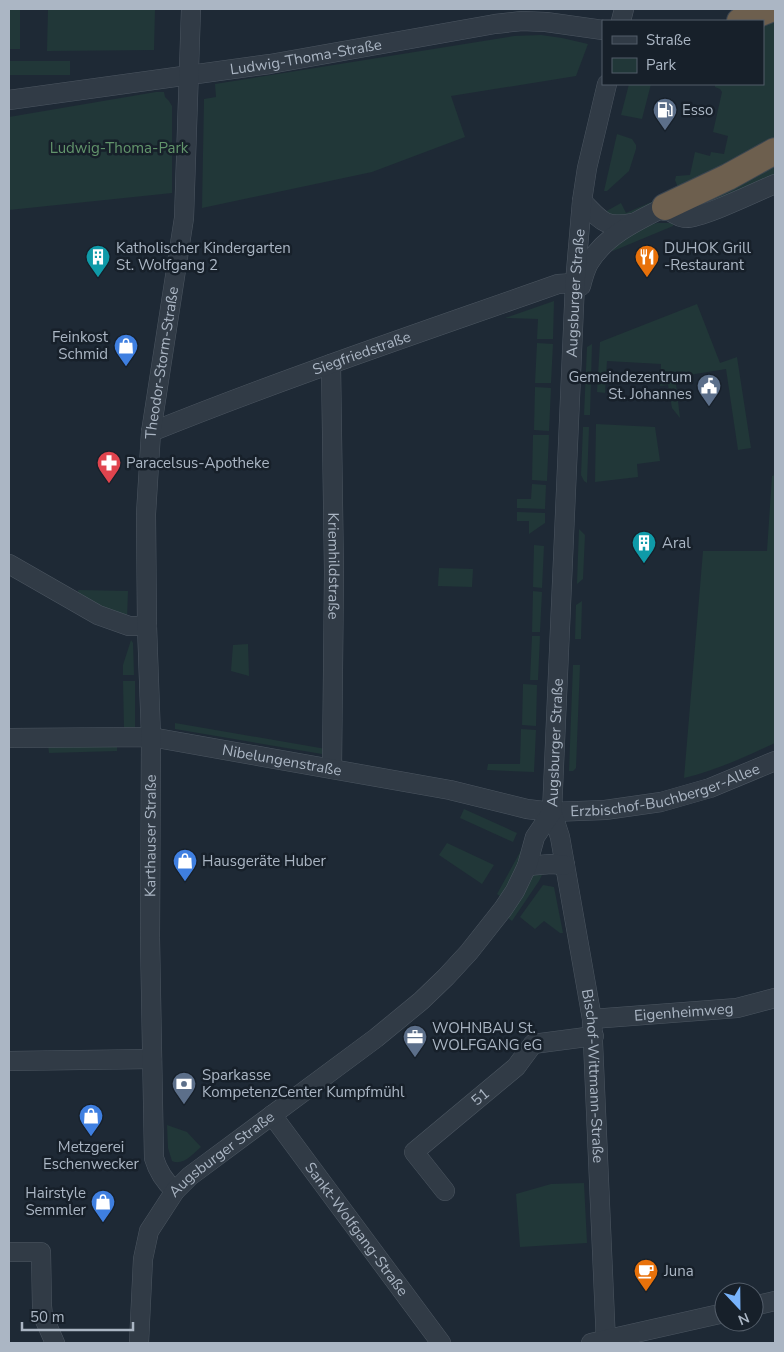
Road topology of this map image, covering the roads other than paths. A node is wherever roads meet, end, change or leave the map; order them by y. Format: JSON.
{"nodes":[{"id":1,"x":191,"y":9,"type":"edge"},
{"id":2,"x":771,"y":9,"type":"edge"},
{"id":3,"x":522,"y":15,"type":"edge"},
{"id":4,"x":743,"y":20,"type":"edge"},
{"id":5,"x":602,"y":30,"type":"edge"},
{"id":6,"x":189,"y":76,"type":"junction"},
{"id":7,"x":607,"y":85,"type":"edge"},
{"id":8,"x":9,"y":100,"type":"edge"},
{"id":9,"x":775,"y":151,"type":"edge"},
{"id":10,"x":775,"y":184,"type":"edge"},
{"id":11,"x":582,"y":201,"type":"junction"},
{"id":12,"x":665,"y":207,"type":"junction"},
{"id":13,"x":632,"y":223,"type":"junction"},
{"id":14,"x":575,"y":283,"type":"junction"},
{"id":15,"x":574,"y":303,"type":"junction"},
{"id":16,"x":331,"y":364,"type":"junction"},
{"id":17,"x":151,"y":432,"type":"junction"},
{"id":18,"x":9,"y":564,"type":"edge"},
{"id":19,"x":147,"y":626,"type":"junction"},
{"id":20,"x":151,"y":737,"type":"junction"},
{"id":21,"x":9,"y":738,"type":"edge"},
{"id":22,"x":775,"y":761,"type":"edge"},
{"id":23,"x":332,"y":769,"type":"junction"},
{"id":24,"x":552,"y":812,"type":"junction"},
{"id":25,"x":565,"y":865,"type":"junction"},
{"id":26,"x":527,"y":866,"type":"junction"},
{"id":27,"x":775,"y":998,"type":"edge"},
{"id":28,"x":593,"y":1028,"type":"junction"},
{"id":29,"x":152,"y":1059,"type":"junction"},
{"id":30,"x":9,"y":1061,"type":"edge"},
{"id":31,"x":272,"y":1115,"type":"junction"},
{"id":32,"x":175,"y":1191,"type":"junction"},
{"id":33,"x":445,"y":1191,"type":"dead end"},
{"id":34,"x":9,"y":1252,"type":"edge"},
{"id":35,"x":714,"y":1315,"type":"edge"},
{"id":36,"x":55,"y":1343,"type":"edge"},
{"id":37,"x":139,"y":1343,"type":"edge"},
{"id":38,"x":441,"y":1343,"type":"edge"},
{"id":39,"x":601,"y":1343,"type":"edge"}],
"edges":[{"from":1,"to":6,"type":"street","name":"Theodor-Storm-Straße"},
{"from":2,"to":4,"type":"highway"},
{"from":3,"to":5,"type":"street","name":"Ludwig-Thoma-Straße"},
{"from":3,"to":6,"type":"street","name":"Ludwig-Thoma-Straße"},
{"from":6,"to":8,"type":"street","name":"Ludwig-Thoma-Straße"},
{"from":6,"to":17,"type":"street","name":"Theodor-Storm-Straße"},
{"from":7,"to":11,"type":"street","name":"Augsburger Straße"},
{"from":9,"to":12,"type":"highway"},
{"from":10,"to":12,"type":"street"},
{"from":11,"to":13,"type":"street"},
{"from":11,"to":14,"type":"street","name":"Augsburger Straße"},
{"from":12,"to":13,"type":"street"},
{"from":13,"to":15,"type":"street"},
{"from":14,"to":15,"type":"street","name":"Augsburger Straße"},
{"from":14,"to":16,"type":"street","name":"Siegfriedstraße"},
{"from":15,"to":24,"type":"street","name":"Augsburger Straße"},
{"from":16,"to":17,"type":"street","name":"Siegfriedstraße"},
{"from":16,"to":23,"type":"street","name":"Kriemhildstraße"},
{"from":17,"to":19,"type":"street","name":"Theodor-Storm-Straße"},
{"from":18,"to":19,"type":"street"},
{"from":19,"to":20,"type":"street","name":"Karthauser Straße"},
{"from":20,"to":21,"type":"street","name":"Nibelungenstraße"},
{"from":20,"to":23,"type":"street","name":"Nibelungenstraße"},
{"from":20,"to":29,"type":"street","name":"Karthauser Straße"},
{"from":22,"to":24,"type":"street","name":"Erzbischof-Buchberger-Allee"},
{"from":23,"to":24,"type":"street","name":"Nibelungenstraße"},
{"from":24,"to":25,"type":"street","name":"Bischof-Wittmann-Straße"},
{"from":24,"to":26,"type":"street","name":"Augsburger Straße"},
{"from":25,"to":26,"type":"street"},
{"from":25,"to":28,"type":"street","name":"Bischof-Wittmann-Straße"},
{"from":26,"to":31,"type":"street","name":"Augsburger Straße"},
{"from":27,"to":28,"type":"street","name":"Eigenheimweg"},
{"from":28,"to":33,"type":"street","name":"51"},
{"from":28,"to":39,"type":"street","name":"Bischof-Wittmann-Straße"},
{"from":29,"to":30,"type":"street"},
{"from":29,"to":32,"type":"street","name":"Karthauser Straße"},
{"from":31,"to":32,"type":"street","name":"Augsburger Straße"},
{"from":31,"to":38,"type":"street","name":"Sankt-Wolfgang-Straße"},
{"from":32,"to":37,"type":"street","name":"Augsburger Straße"},
{"from":34,"to":36,"type":"street"},
{"from":35,"to":39,"type":"street"}]}
